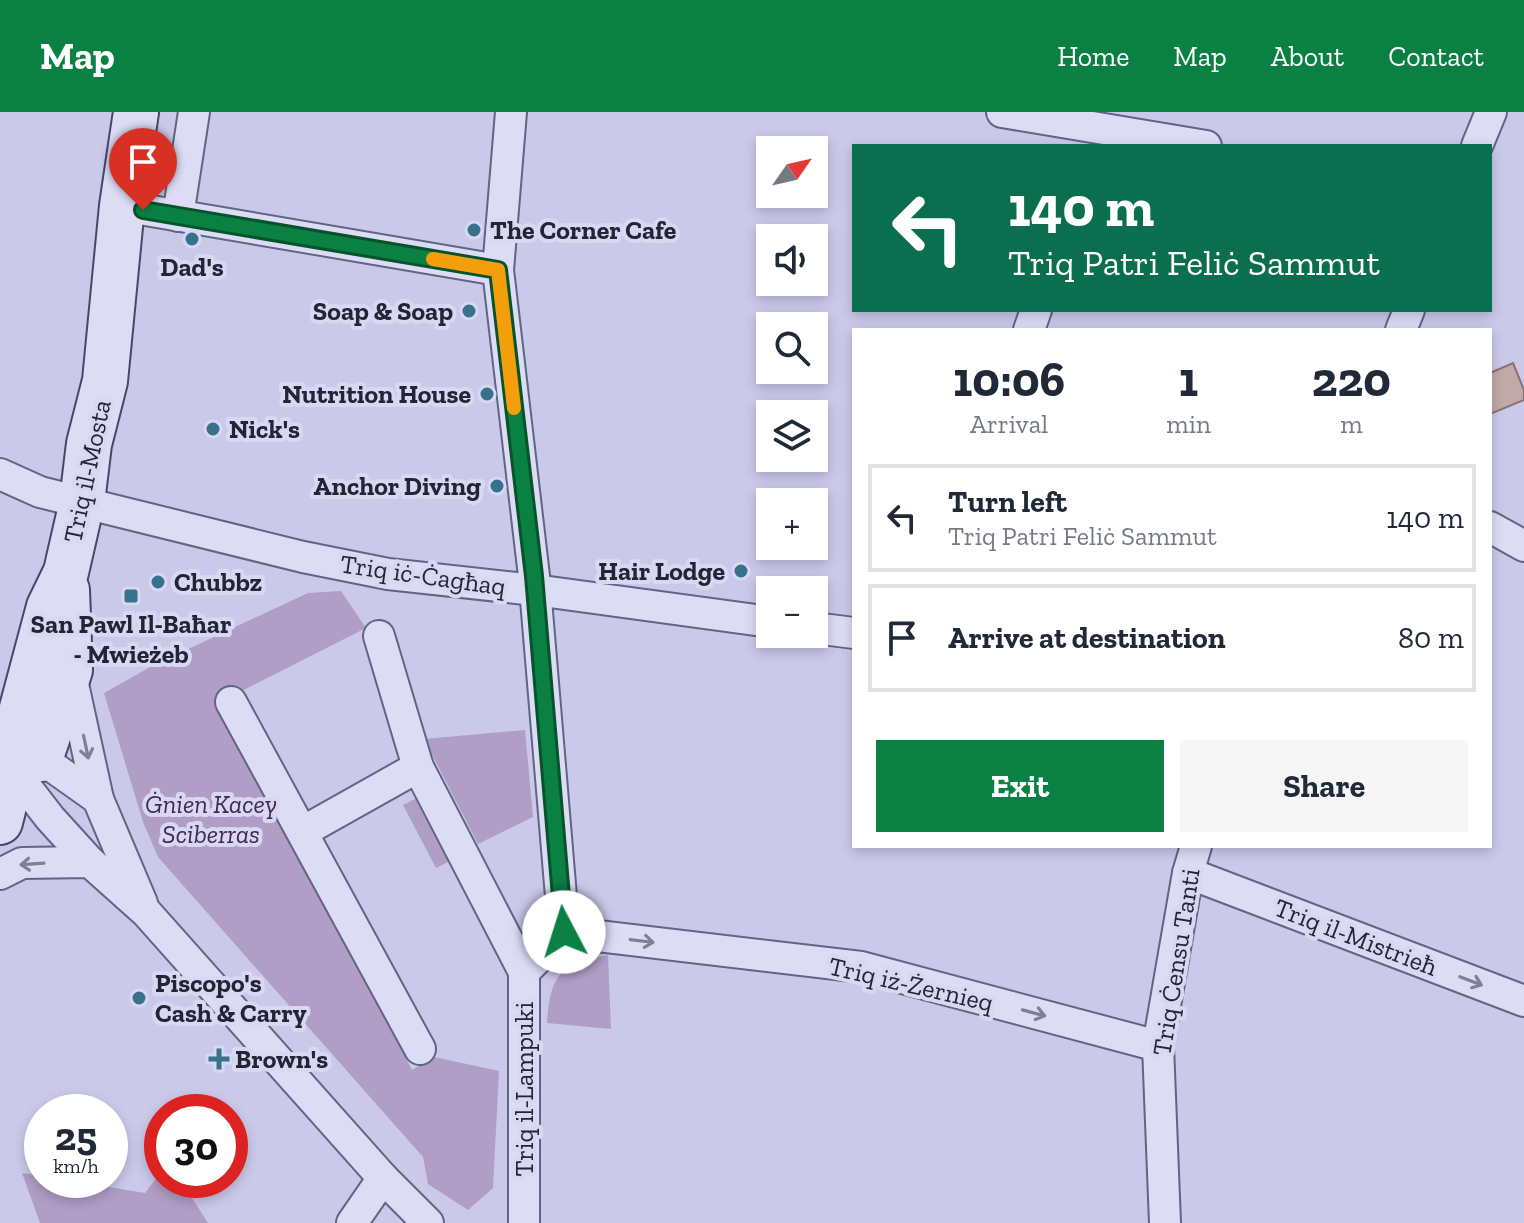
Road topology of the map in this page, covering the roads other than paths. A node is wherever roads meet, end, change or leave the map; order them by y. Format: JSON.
{"nodes":[{"id":1,"x":136,"y":112,"type":"edge"},
{"id":2,"x":194,"y":112,"type":"edge"},
{"id":3,"x":511,"y":112,"type":"edge"},
{"id":4,"x":1002,"y":112,"type":"edge"},
{"id":5,"x":1491,"y":112,"type":"edge"},
{"id":6,"x":1057,"y":126,"type":"edge"},
{"id":7,"x":1191,"y":144,"type":"edge"},
{"id":8,"x":1478,"y":144,"type":"edge"},
{"id":9,"x":122,"y":206,"type":"junction"},
{"id":10,"x":178,"y":216,"type":"junction"},
{"id":11,"x":498,"y":270,"type":"junction"},
{"id":12,"x":0,"y":474,"type":"edge"},
{"id":13,"x":82,"y":502,"type":"junction"},
{"id":14,"x":1492,"y":528,"type":"edge"},
{"id":15,"x":1524,"y":546,"type":"edge"},
{"id":16,"x":66,"y":572,"type":"junction"},
{"id":17,"x":535,"y":590,"type":"junction"},
{"id":18,"x":756,"y":620,"type":"edge"},
{"id":19,"x":828,"y":630,"type":"edge"},
{"id":20,"x":852,"y":633,"type":"edge"},
{"id":21,"x":379,"y":636,"type":"dead end"},
{"id":22,"x":70,"y":670,"type":"junction"},
{"id":23,"x":231,"y":702,"type":"dead end"},
{"id":24,"x":418,"y":767,"type":"junction"},
{"id":25,"x":13,"y":770,"type":"junction"},
{"id":26,"x":98,"y":799,"type":"junction"},
{"id":27,"x":0,"y":820,"type":"edge"},
{"id":28,"x":304,"y":831,"type":"junction"},
{"id":29,"x":1192,"y":860,"type":"edge"},
{"id":30,"x":90,"y":862,"type":"junction"},
{"id":31,"x":0,"y":874,"type":"edge"},
{"id":32,"x":146,"y":912,"type":"junction"},
{"id":33,"x":564,"y":932,"type":"junction"},
{"id":34,"x":524,"y":972,"type":"junction"},
{"id":35,"x":1524,"y":1001,"type":"edge"},
{"id":36,"x":1158,"y":1046,"type":"junction"},
{"id":37,"x":420,"y":1049,"type":"dead end"},
{"id":38,"x":383,"y":1178,"type":"junction"},
{"id":39,"x":352,"y":1223,"type":"edge"},
{"id":40,"x":428,"y":1223,"type":"edge"},
{"id":41,"x":524,"y":1223,"type":"edge"},
{"id":42,"x":1165,"y":1223,"type":"edge"}],
"edges":[{"from":1,"to":9,"type":"street","name":"Triq il-Mosta"},
{"from":2,"to":10,"type":"street"},
{"from":3,"to":11,"type":"street"},
{"from":4,"to":6,"type":"street"},
{"from":5,"to":8,"type":"street"},
{"from":6,"to":7,"type":"street"},
{"from":9,"to":10,"type":"street"},
{"from":9,"to":13,"type":"street","name":"Triq il-Mosta"},
{"from":10,"to":11,"type":"street"},
{"from":11,"to":17,"type":"street"},
{"from":12,"to":13,"type":"street","name":"Triq iċ-Ċagħaq"},
{"from":13,"to":16,"type":"street","name":"Triq il-Mosta"},
{"from":13,"to":17,"type":"street","name":"Triq iċ-Ċagħaq"},
{"from":14,"to":15,"type":"street"},
{"from":16,"to":22,"type":"street"},
{"from":16,"to":25,"type":"street","name":"Triq il-Mosta"},
{"from":17,"to":18,"type":"street","name":"Triq iċ-Ċagħaq"},
{"from":17,"to":33,"type":"street"},
{"from":19,"to":20,"type":"street"},
{"from":21,"to":24,"type":"street"},
{"from":22,"to":25,"type":"street"},
{"from":22,"to":26,"type":"street","one_way":true},
{"from":23,"to":28,"type":"street"},
{"from":24,"to":28,"type":"street"},
{"from":24,"to":34,"type":"street"},
{"from":25,"to":26,"type":"street"},
{"from":25,"to":27,"type":"street","name":"Triq il-Mosta"},
{"from":25,"to":30,"type":"street"},
{"from":26,"to":32,"type":"street"},
{"from":28,"to":37,"type":"street"},
{"from":29,"to":35,"type":"street","name":"Triq il-Mistrieħ","one_way":true},
{"from":29,"to":36,"type":"street","name":"Triq Ċensu Tanti"},
{"from":30,"to":31,"type":"street","one_way":true},
{"from":30,"to":32,"type":"street"},
{"from":32,"to":38,"type":"street"},
{"from":33,"to":34,"type":"street","name":"Triq il-Lampuki"},
{"from":33,"to":36,"type":"street","name":"Triq iż-Żernieq","one_way":true},
{"from":34,"to":41,"type":"street","name":"Triq il-Lampuki"},
{"from":36,"to":42,"type":"street","name":"Triq Ċensu Tanti"},
{"from":38,"to":39,"type":"street"},
{"from":38,"to":40,"type":"street"}]}
